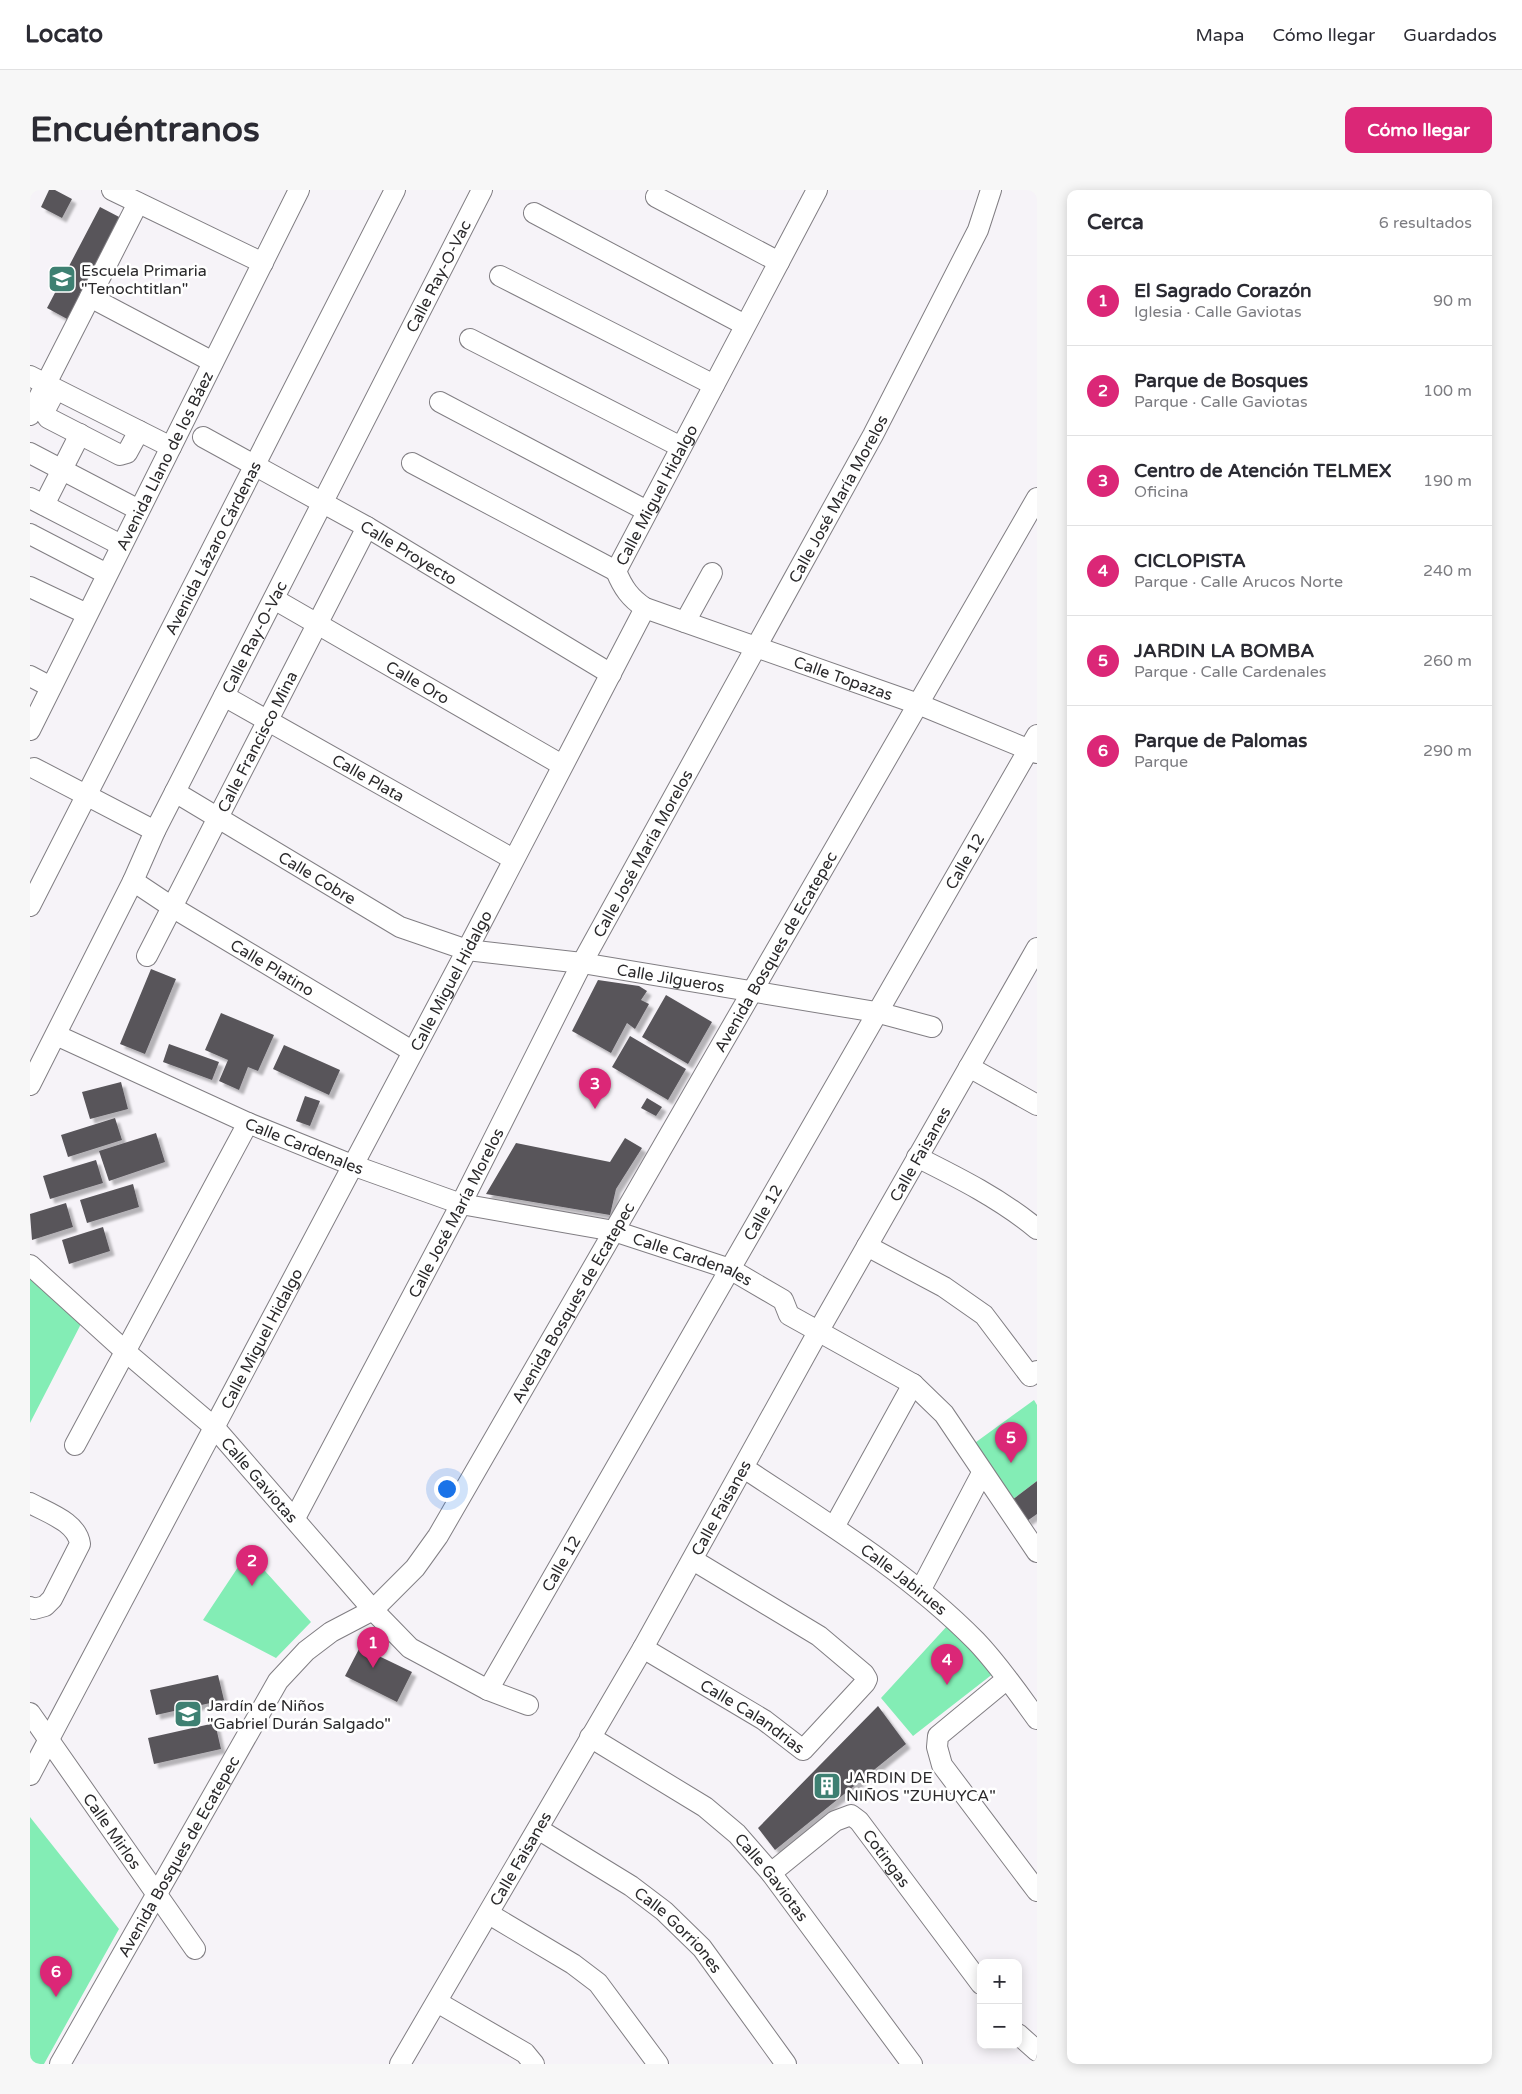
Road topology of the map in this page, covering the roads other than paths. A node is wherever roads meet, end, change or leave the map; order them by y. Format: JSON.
{"nodes":[{"id":1,"x":299,"y":190,"type":"edge"},
{"id":2,"x":394,"y":190,"type":"edge"},
{"id":3,"x":482,"y":190,"type":"edge"},
{"id":4,"x":817,"y":190,"type":"edge"},
{"id":5,"x":991,"y":190,"type":"edge"},
{"id":6,"x":125,"y":194,"type":"edge"},
{"id":7,"x":656,"y":197,"type":"dead end"},
{"id":8,"x":534,"y":213,"type":"dead end"},
{"id":9,"x":779,"y":262,"type":"junction"},
{"id":10,"x":263,"y":263,"type":"junction"},
{"id":11,"x":500,"y":276,"type":"dead end"},
{"id":12,"x":90,"y":297,"type":"junction"},
{"id":13,"x":745,"y":326,"type":"junction"},
{"id":14,"x":470,"y":339,"type":"dead end"},
{"id":15,"x":213,"y":362,"type":"junction"},
{"id":16,"x":44,"y":383,"type":"edge"},
{"id":17,"x":714,"y":385,"type":"junction"},
{"id":18,"x":440,"y":402,"type":"dead end"},
{"id":19,"x":35,"y":410,"type":"edge"},
{"id":20,"x":138,"y":431,"type":"junction"},
{"id":21,"x":80,"y":434,"type":"junction"},
{"id":22,"x":203,"y":437,"type":"dead end"},
{"id":23,"x":170,"y":447,"type":"junction"},
{"id":24,"x":681,"y":448,"type":"junction"},
{"id":25,"x":30,"y":453,"type":"edge"},
{"id":26,"x":412,"y":463,"type":"dead end"},
{"id":27,"x":253,"y":465,"type":"junction"},
{"id":28,"x":62,"y":470,"type":"junction"},
{"id":29,"x":1037,"y":498,"type":"edge"},
{"id":30,"x":37,"y":501,"type":"edge"},
{"id":31,"x":323,"y":502,"type":"junction"},
{"id":32,"x":139,"y":510,"type":"junction"},
{"id":33,"x":647,"y":511,"type":"junction"},
{"id":34,"x":367,"y":526,"type":"junction"},
{"id":35,"x":30,"y":534,"type":"edge"},
{"id":36,"x":121,"y":546,"type":"junction"},
{"id":37,"x":616,"y":571,"type":"junction"},
{"id":38,"x":712,"y":572,"type":"dead end"},
{"id":39,"x":107,"y":574,"type":"junction"},
{"id":40,"x":30,"y":587,"type":"edge"},
{"id":41,"x":274,"y":599,"type":"junction"},
{"id":42,"x":645,"y":608,"type":"junction"},
{"id":43,"x":87,"y":614,"type":"junction"},
{"id":44,"x":685,"y":622,"type":"junction"},
{"id":45,"x":318,"y":624,"type":"junction"},
{"id":46,"x":757,"y":647,"type":"junction"},
{"id":47,"x":611,"y":674,"type":"junction"},
{"id":48,"x":30,"y":676,"type":"edge"},
{"id":49,"x":51,"y":687,"type":"junction"},
{"id":50,"x":224,"y":696,"type":"junction"},
{"id":51,"x":918,"y":704,"type":"junction"},
{"id":52,"x":268,"y":720,"type":"junction"},
{"id":53,"x":30,"y":730,"type":"edge"},
{"id":54,"x":1034,"y":746,"type":"edge"},
{"id":55,"x":562,"y":765,"type":"junction"},
{"id":56,"x":34,"y":768,"type":"dead end"},
{"id":57,"x":175,"y":792,"type":"junction"},
{"id":58,"x":85,"y":795,"type":"junction"},
{"id":59,"x":218,"y":819,"type":"junction"},
{"id":60,"x":155,"y":831,"type":"junction"},
{"id":61,"x":513,"y":859,"type":"junction"},
{"id":62,"x":133,"y":881,"type":"junction"},
{"id":63,"x":30,"y":906,"type":"edge"},
{"id":64,"x":172,"y":907,"type":"junction"},
{"id":65,"x":1037,"y":948,"type":"edge"},
{"id":66,"x":467,"y":950,"type":"junction"},
{"id":67,"x":147,"y":956,"type":"dead end"},
{"id":68,"x":582,"y":963,"type":"junction"},
{"id":69,"x":1031,"y":974,"type":"edge"},
{"id":70,"x":752,"y":992,"type":"junction"},
{"id":71,"x":876,"y":1012,"type":"junction"},
{"id":72,"x":932,"y":1027,"type":"dead end"},
{"id":73,"x":56,"y":1035,"type":"junction"},
{"id":74,"x":412,"y":1051,"type":"junction"},
{"id":75,"x":969,"y":1067,"type":"junction"},
{"id":76,"x":30,"y":1085,"type":"edge"},
{"id":77,"x":1037,"y":1105,"type":"edge"},
{"id":78,"x":248,"y":1123,"type":"junction"},
{"id":79,"x":917,"y":1157,"type":"junction"},
{"id":80,"x":352,"y":1165,"type":"junction"},
{"id":81,"x":461,"y":1204,"type":"junction"},
{"id":82,"x":1037,"y":1228,"type":"edge"},
{"id":83,"x":614,"y":1231,"type":"junction"},
{"id":84,"x":867,"y":1246,"type":"junction"},
{"id":85,"x":30,"y":1265,"type":"edge"},
{"id":86,"x":730,"y":1269,"type":"junction"},
{"id":87,"x":818,"y":1332,"type":"junction"},
{"id":88,"x":126,"y":1352,"type":"junction"},
{"id":89,"x":1037,"y":1371,"type":"edge"},
{"id":90,"x":913,"y":1384,"type":"junction"},
{"id":91,"x":214,"y":1427,"type":"junction"},
{"id":92,"x":75,"y":1444,"type":"dead end"},
{"id":93,"x":744,"y":1468,"type":"junction"},
{"id":94,"x":982,"y":1473,"type":"junction"},
{"id":95,"x":30,"y":1503,"type":"edge"},
{"id":96,"x":295,"y":1518,"type":"junction"},
{"id":97,"x":834,"y":1527,"type":"junction"},
{"id":98,"x":1031,"y":1531,"type":"edge"},
{"id":99,"x":1037,"y":1552,"type":"edge"},
{"id":100,"x":693,"y":1560,"type":"junction"},
{"id":101,"x":921,"y":1589,"type":"junction"},
{"id":102,"x":30,"y":1607,"type":"edge"},
{"id":103,"x":373,"y":1610,"type":"junction"},
{"id":104,"x":643,"y":1648,"type":"junction"},
{"id":105,"x":1007,"y":1678,"type":"junction"},
{"id":106,"x":488,"y":1690,"type":"junction"},
{"id":107,"x":528,"y":1705,"type":"dead end"},
{"id":108,"x":30,"y":1713,"type":"edge"},
{"id":109,"x":1037,"y":1719,"type":"edge"},
{"id":110,"x":590,"y":1737,"type":"junction"},
{"id":111,"x":49,"y":1739,"type":"junction"},
{"id":112,"x":30,"y":1775,"type":"edge"},
{"id":113,"x":538,"y":1829,"type":"junction"},
{"id":114,"x":771,"y":1873,"type":"junction"},
{"id":115,"x":1037,"y":1891,"type":"edge"},
{"id":116,"x":156,"y":1894,"type":"junction"},
{"id":117,"x":489,"y":1914,"type":"junction"},
{"id":118,"x":195,"y":1949,"type":"dead end"},
{"id":119,"x":977,"y":1979,"type":"edge"},
{"id":120,"x":437,"y":2002,"type":"junction"},
{"id":121,"x":1022,"y":2038,"type":"edge"},
{"id":122,"x":1037,"y":2051,"type":"edge"},
{"id":123,"x":526,"y":2060,"type":"edge"},
{"id":124,"x":60,"y":2064,"type":"edge"},
{"id":125,"x":400,"y":2064,"type":"edge"},
{"id":126,"x":658,"y":2064,"type":"edge"},
{"id":127,"x":786,"y":2064,"type":"edge"},
{"id":128,"x":912,"y":2064,"type":"edge"}],
"edges":[{"from":1,"to":10,"type":"street","name":"Avenida Llano de los Báez"},
{"from":2,"to":27,"type":"street","name":"Avenida Lázaro Cárdenas"},
{"from":3,"to":31,"type":"street","name":"Calle Ray-O-Vac"},
{"from":4,"to":9,"type":"street","name":"Calle Miguel Hidalgo"},
{"from":5,"to":46,"type":"street","name":"Calle José María Morelos"},
{"from":6,"to":10,"type":"street"},
{"from":6,"to":12,"type":"street"},
{"from":7,"to":9,"type":"street"},
{"from":8,"to":13,"type":"street"},
{"from":9,"to":13,"type":"street","name":"Calle Miguel Hidalgo"},
{"from":10,"to":15,"type":"street","name":"Avenida Llano de los Báez"},
{"from":11,"to":17,"type":"street"},
{"from":12,"to":15,"type":"street"},
{"from":12,"to":16,"type":"street"},
{"from":13,"to":17,"type":"street","name":"Calle Miguel Hidalgo"},
{"from":14,"to":24,"type":"street"},
{"from":15,"to":23,"type":"street","name":"Avenida Llano de los Báez"},
{"from":16,"to":19,"type":"street"},
{"from":16,"to":20,"type":"street"},
{"from":17,"to":24,"type":"street","name":"Calle Miguel Hidalgo"},
{"from":18,"to":33,"type":"street"},
{"from":19,"to":21,"type":"street"},
{"from":20,"to":21,"type":"street"},
{"from":20,"to":23,"type":"street"},
{"from":21,"to":28,"type":"street"},
{"from":22,"to":27,"type":"street","name":"Calle Proyecto"},
{"from":23,"to":32,"type":"street","name":"Avenida Llano de los Báez"},
{"from":24,"to":33,"type":"street","name":"Calle Miguel Hidalgo"},
{"from":25,"to":28,"type":"street"},
{"from":26,"to":37,"type":"street"},
{"from":27,"to":31,"type":"street","name":"Calle Proyecto"},
{"from":27,"to":58,"type":"street","name":"Avenida Lázaro Cárdenas"},
{"from":28,"to":30,"type":"street"},
{"from":28,"to":32,"type":"street"},
{"from":29,"to":51,"type":"street","name":"Avenida Bosques de Ecatepec"},
{"from":30,"to":36,"type":"street"},
{"from":31,"to":34,"type":"street","name":"Calle Proyecto"},
{"from":31,"to":41,"type":"street","name":"Calle Ray-O-Vac"},
{"from":32,"to":36,"type":"street","name":"Avenida Llano de los Báez"},
{"from":33,"to":37,"type":"street","name":"Calle Miguel Hidalgo"},
{"from":34,"to":45,"type":"street","name":"Calle Francisco Mina"},
{"from":34,"to":47,"type":"street","name":"Calle Proyecto"},
{"from":35,"to":39,"type":"street"},
{"from":36,"to":39,"type":"street","name":"Avenida Llano de los Báez"},
{"from":37,"to":42,"type":"street","name":"Calle Miguel Hidalgo"},
{"from":38,"to":44,"type":"street"},
{"from":39,"to":43,"type":"street","name":"Avenida Llano de los Báez"},
{"from":40,"to":43,"type":"street"},
{"from":41,"to":45,"type":"street","name":"Calle Oro"},
{"from":41,"to":50,"type":"street","name":"Calle Ray-O-Vac"},
{"from":42,"to":44,"type":"street","name":"Calle Topazas"},
{"from":42,"to":47,"type":"street","name":"Calle Miguel Hidalgo"},
{"from":43,"to":49,"type":"street","name":"Avenida Llano de los Báez"},
{"from":44,"to":46,"type":"street","name":"Calle Topazas"},
{"from":45,"to":52,"type":"street","name":"Calle Francisco Mina"},
{"from":45,"to":55,"type":"street","name":"Calle Oro"},
{"from":46,"to":51,"type":"street","name":"Calle Topazas"},
{"from":46,"to":68,"type":"street","name":"Calle José María Morelos"},
{"from":47,"to":55,"type":"street","name":"Calle Miguel Hidalgo"},
{"from":48,"to":49,"type":"street"},
{"from":49,"to":53,"type":"street","name":"Avenida Llano de los Báez"},
{"from":50,"to":52,"type":"street","name":"Calle Plata"},
{"from":50,"to":57,"type":"street","name":"Calle Ray-O-Vac"},
{"from":51,"to":54,"type":"street","name":"Calle Topazas"},
{"from":51,"to":70,"type":"street","name":"Avenida Bosques de Ecatepec"},
{"from":52,"to":59,"type":"street","name":"Calle Francisco Mina"},
{"from":52,"to":61,"type":"street","name":"Calle Plata"},
{"from":54,"to":71,"type":"street","name":"Calle 12"},
{"from":55,"to":61,"type":"street","name":"Calle Miguel Hidalgo"},
{"from":56,"to":58,"type":"street"},
{"from":57,"to":59,"type":"street","name":"Calle Cobre"},
{"from":57,"to":60,"type":"street","name":"Calle Ray-O-Vac"},
{"from":58,"to":60,"type":"street"},
{"from":58,"to":63,"type":"street","name":"Avenida Lázaro Cárdenas"},
{"from":59,"to":64,"type":"street","name":"Calle Francisco Mina"},
{"from":59,"to":66,"type":"street","name":"Calle Cobre"},
{"from":60,"to":62,"type":"street","name":"Calle Ray-O-Vac"},
{"from":61,"to":66,"type":"street","name":"Calle Miguel Hidalgo"},
{"from":62,"to":64,"type":"street","name":"Calle Platino"},
{"from":62,"to":73,"type":"street","name":"Calle Ray-O-Vac"},
{"from":64,"to":67,"type":"street","name":"Calle Francisco Mina"},
{"from":64,"to":74,"type":"street","name":"Calle Platino"},
{"from":65,"to":69,"type":"street","name":"Calle Faisanes"},
{"from":66,"to":68,"type":"street","name":"Calle Jilgueros"},
{"from":66,"to":74,"type":"street","name":"Calle Miguel Hidalgo"},
{"from":68,"to":70,"type":"street","name":"Calle Jilgueros"},
{"from":68,"to":81,"type":"street","name":"Calle José María Morelos"},
{"from":69,"to":75,"type":"street","name":"Calle Faisanes"},
{"from":70,"to":71,"type":"street","name":"Calle Jilgueros"},
{"from":70,"to":83,"type":"street","name":"Avenida Bosques de Ecatepec"},
{"from":71,"to":72,"type":"street","name":"Calle Jilgueros"},
{"from":71,"to":86,"type":"street","name":"Calle 12"},
{"from":73,"to":76,"type":"street","name":"Calle Ray-O-Vac"},
{"from":73,"to":78,"type":"street","name":"Calle Cardenales"},
{"from":74,"to":80,"type":"street","name":"Calle Miguel Hidalgo"},
{"from":75,"to":77,"type":"street"},
{"from":75,"to":79,"type":"street","name":"Calle Faisanes"},
{"from":78,"to":80,"type":"street","name":"Calle Cardenales"},
{"from":78,"to":88,"type":"street"},
{"from":79,"to":82,"type":"street"},
{"from":79,"to":84,"type":"street","name":"Calle Faisanes"},
{"from":80,"to":81,"type":"street","name":"Calle Cardenales"},
{"from":80,"to":91,"type":"street","name":"Calle Miguel Hidalgo"},
{"from":81,"to":83,"type":"street","name":"Calle Cardenales"},
{"from":81,"to":96,"type":"street","name":"Calle José María Morelos"},
{"from":83,"to":86,"type":"street","name":"Calle Cardenales"},
{"from":83,"to":103,"type":"street","name":"Avenida Bosques de Ecatepec"},
{"from":84,"to":87,"type":"street","name":"Calle Faisanes"},
{"from":84,"to":89,"type":"street"},
{"from":85,"to":88,"type":"street","name":"Calle Gaviotas"},
{"from":86,"to":87,"type":"street","name":"Calle Cardenales"},
{"from":86,"to":106,"type":"street","name":"Calle 12"},
{"from":87,"to":90,"type":"street","name":"Calle Cardenales"},
{"from":87,"to":93,"type":"street","name":"Calle Faisanes"},
{"from":88,"to":91,"type":"street","name":"Calle Gaviotas"},
{"from":88,"to":92,"type":"street"},
{"from":90,"to":94,"type":"street","name":"Calle Cardenales"},
{"from":90,"to":97,"type":"street"},
{"from":91,"to":96,"type":"street","name":"Calle Gaviotas"},
{"from":91,"to":111,"type":"street","name":"Calle Miguel Hidalgo"},
{"from":93,"to":97,"type":"street","name":"Calle Jabirues"},
{"from":93,"to":100,"type":"street","name":"Calle Faisanes"},
{"from":94,"to":98,"type":"street","name":"Calle Cardenales"},
{"from":94,"to":101,"type":"street"},
{"from":95,"to":102,"type":"street"},
{"from":96,"to":103,"type":"street","name":"Calle Gaviotas"},
{"from":97,"to":101,"type":"street","name":"Calle Jabirues"},
{"from":98,"to":99,"type":"street","name":"Calle Cardenales"},
{"from":100,"to":104,"type":"street","name":"Calle Faisanes"},
{"from":100,"to":104,"type":"street","name":"Calle Calandrias"},
{"from":101,"to":105,"type":"street","name":"Calle Jabirues"},
{"from":103,"to":106,"type":"street","name":"Calle Gaviotas"},
{"from":103,"to":116,"type":"street","name":"Avenida Bosques de Ecatepec"},
{"from":104,"to":110,"type":"street","name":"Calle Faisanes"},
{"from":105,"to":109,"type":"street","name":"Calle Jabirues"},
{"from":105,"to":115,"type":"street"},
{"from":106,"to":107,"type":"street","name":"Calle Gaviotas"},
{"from":108,"to":111,"type":"street","name":"Calle Mirlos"},
{"from":110,"to":113,"type":"street","name":"Calle Faisanes"},
{"from":110,"to":114,"type":"street","name":"Calle Gaviotas"},
{"from":111,"to":112,"type":"street","name":"Calle Miguel Hidalgo"},
{"from":111,"to":116,"type":"street","name":"Calle Mirlos"},
{"from":113,"to":117,"type":"street","name":"Calle Faisanes"},
{"from":113,"to":127,"type":"street","name":"Calle Gorriones"},
{"from":114,"to":119,"type":"street","name":"Cotingas"},
{"from":114,"to":128,"type":"street","name":"Calle Gaviotas"},
{"from":116,"to":118,"type":"street","name":"Calle Mirlos"},
{"from":116,"to":124,"type":"street","name":"Avenida Bosques de Ecatepec"},
{"from":117,"to":120,"type":"street","name":"Calle Faisanes"},
{"from":117,"to":126,"type":"street"},
{"from":120,"to":123,"type":"street"},
{"from":120,"to":125,"type":"street","name":"Calle Faisanes"},
{"from":121,"to":122,"type":"street"}]}
